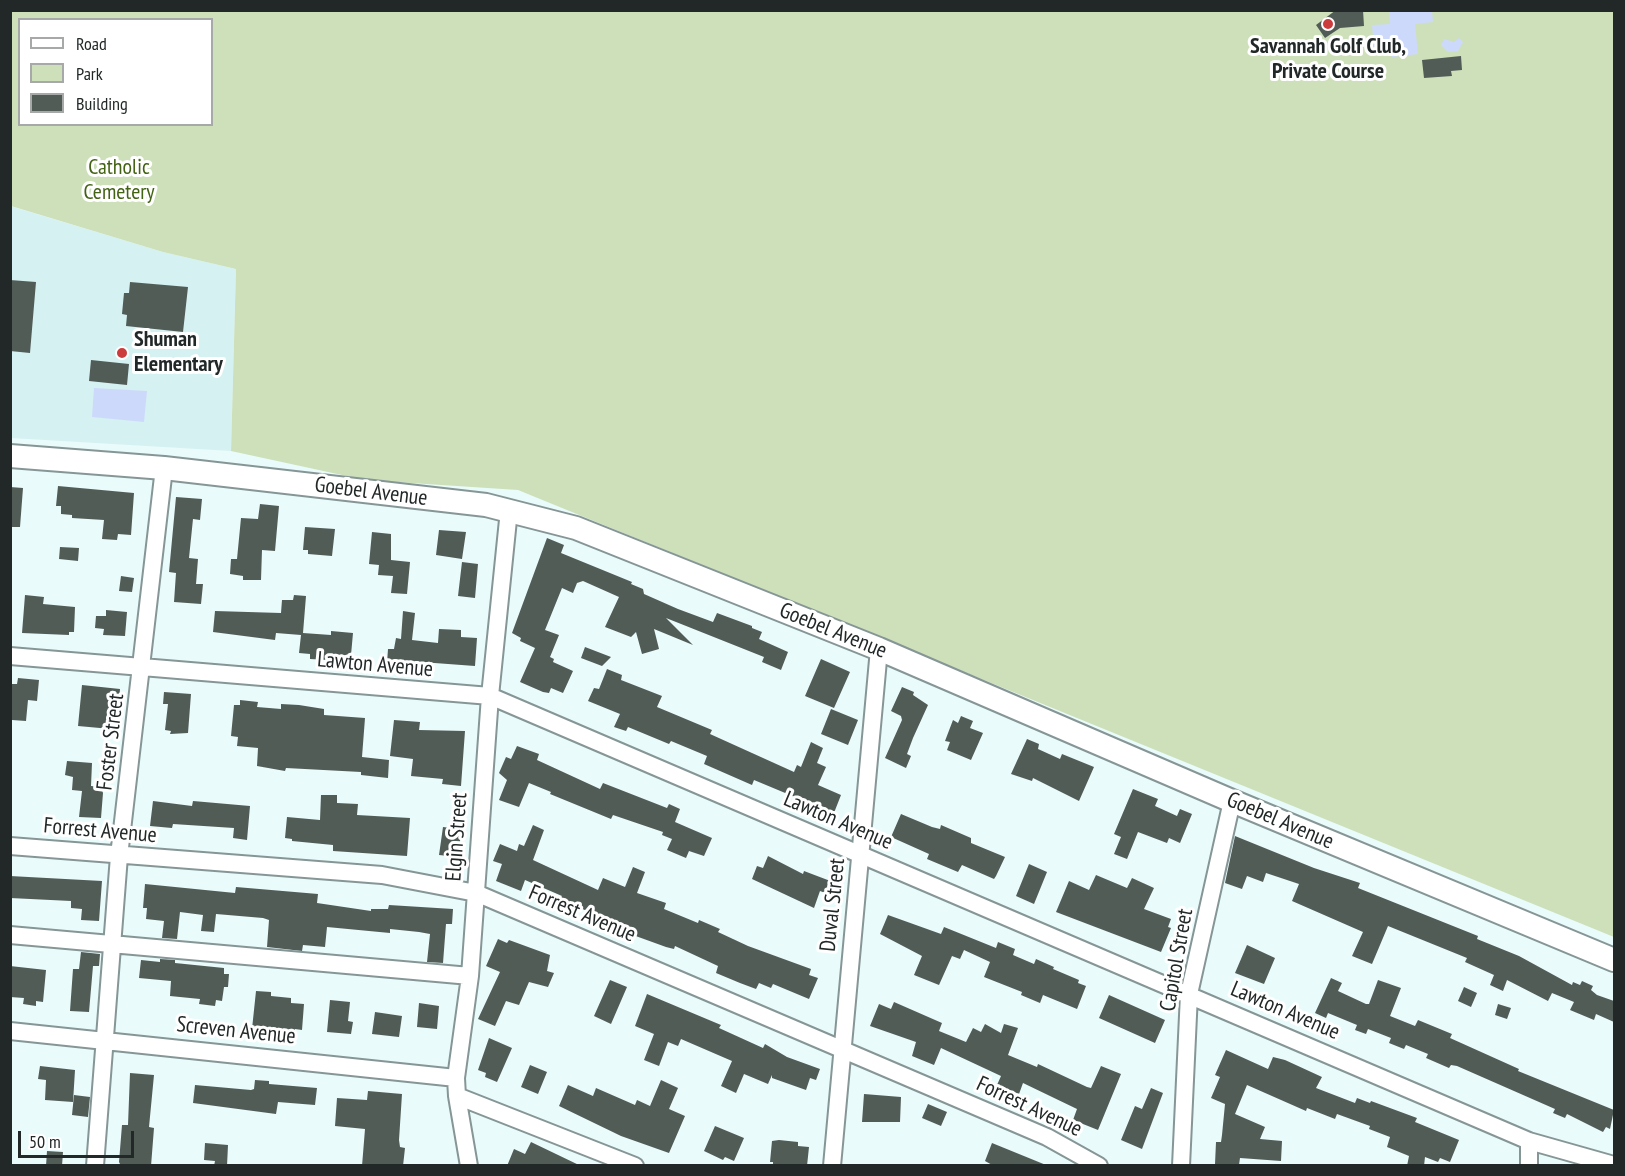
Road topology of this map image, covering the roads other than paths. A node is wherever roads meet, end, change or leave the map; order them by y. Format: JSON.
{"nodes":[{"id":1,"x":10,"y":456,"type":"edge"},
{"id":2,"x":164,"y":468,"type":"junction"},
{"id":3,"x":509,"y":510,"type":"junction"},
{"id":4,"x":879,"y":649,"type":"junction"},
{"id":5,"x":10,"y":656,"type":"edge"},
{"id":6,"x":142,"y":669,"type":"junction"},
{"id":7,"x":490,"y":696,"type":"junction"},
{"id":8,"x":1232,"y":801,"type":"junction"},
{"id":9,"x":10,"y":846,"type":"edge"},
{"id":10,"x":860,"y":855,"type":"junction"},
{"id":11,"x":119,"y":856,"type":"junction"},
{"id":12,"x":476,"y":893,"type":"junction"},
{"id":13,"x":10,"y":935,"type":"edge"},
{"id":14,"x":112,"y":944,"type":"junction"},
{"id":15,"x":1614,"y":960,"type":"edge"},
{"id":16,"x":470,"y":976,"type":"junction"},
{"id":17,"x":1189,"y":994,"type":"junction"},
{"id":18,"x":10,"y":1031,"type":"edge"},
{"id":19,"x":104,"y":1039,"type":"junction"},
{"id":20,"x":841,"y":1049,"type":"junction"},
{"id":21,"x":456,"y":1078,"type":"junction"},
{"id":22,"x":457,"y":1096,"type":"junction"},
{"id":23,"x":1529,"y":1142,"type":"junction"},
{"id":24,"x":1614,"y":1165,"type":"edge"},
{"id":25,"x":95,"y":1166,"type":"edge"},
{"id":26,"x":469,"y":1166,"type":"edge"},
{"id":27,"x":635,"y":1166,"type":"edge"},
{"id":28,"x":832,"y":1166,"type":"edge"},
{"id":29,"x":1099,"y":1166,"type":"edge"},
{"id":30,"x":1181,"y":1166,"type":"edge"},
{"id":31,"x":1529,"y":1166,"type":"edge"}],
"edges":[{"from":1,"to":2,"type":"street","name":"Goebel Avenue"},
{"from":2,"to":3,"type":"street","name":"Goebel Avenue"},
{"from":2,"to":6,"type":"street","name":"Foster Street"},
{"from":3,"to":4,"type":"street","name":"Goebel Avenue"},
{"from":3,"to":7,"type":"street","name":"Elgin Street"},
{"from":4,"to":8,"type":"street","name":"Goebel Avenue"},
{"from":4,"to":10,"type":"street","name":"Duval Street"},
{"from":5,"to":6,"type":"street","name":"Lawton Avenue"},
{"from":6,"to":7,"type":"street","name":"Lawton Avenue"},
{"from":6,"to":11,"type":"street","name":"Foster Street"},
{"from":7,"to":10,"type":"street","name":"Lawton Avenue"},
{"from":7,"to":12,"type":"street","name":"Elgin Street"},
{"from":8,"to":15,"type":"street","name":"Goebel Avenue"},
{"from":8,"to":17,"type":"street","name":"Capitol Street"},
{"from":9,"to":11,"type":"street","name":"Forrest Avenue"},
{"from":10,"to":17,"type":"street","name":"Lawton Avenue"},
{"from":10,"to":20,"type":"street","name":"Duval Street"},
{"from":11,"to":12,"type":"street","name":"Forrest Avenue"},
{"from":11,"to":14,"type":"street","name":"Foster Street"},
{"from":12,"to":16,"type":"street","name":"Elgin Street"},
{"from":12,"to":20,"type":"street","name":"Forrest Avenue"},
{"from":13,"to":14,"type":"street"},
{"from":14,"to":16,"type":"street"},
{"from":14,"to":19,"type":"street","name":"Foster Street"},
{"from":16,"to":21,"type":"street","name":"Elgin Street"},
{"from":17,"to":23,"type":"street","name":"Lawton Avenue"},
{"from":17,"to":30,"type":"street","name":"Capitol Street"},
{"from":18,"to":19,"type":"street","name":"Screven Avenue"},
{"from":19,"to":21,"type":"street","name":"Screven Avenue"},
{"from":19,"to":25,"type":"street","name":"Foster Street"},
{"from":20,"to":28,"type":"street","name":"Duval Street"},
{"from":20,"to":29,"type":"street","name":"Forrest Avenue"},
{"from":21,"to":22,"type":"street","name":"Elgin Street"},
{"from":22,"to":26,"type":"street","name":"Elgin Street"},
{"from":22,"to":27,"type":"street"},
{"from":23,"to":24,"type":"street","name":"Lawton Avenue"},
{"from":23,"to":31,"type":"street"}]}
